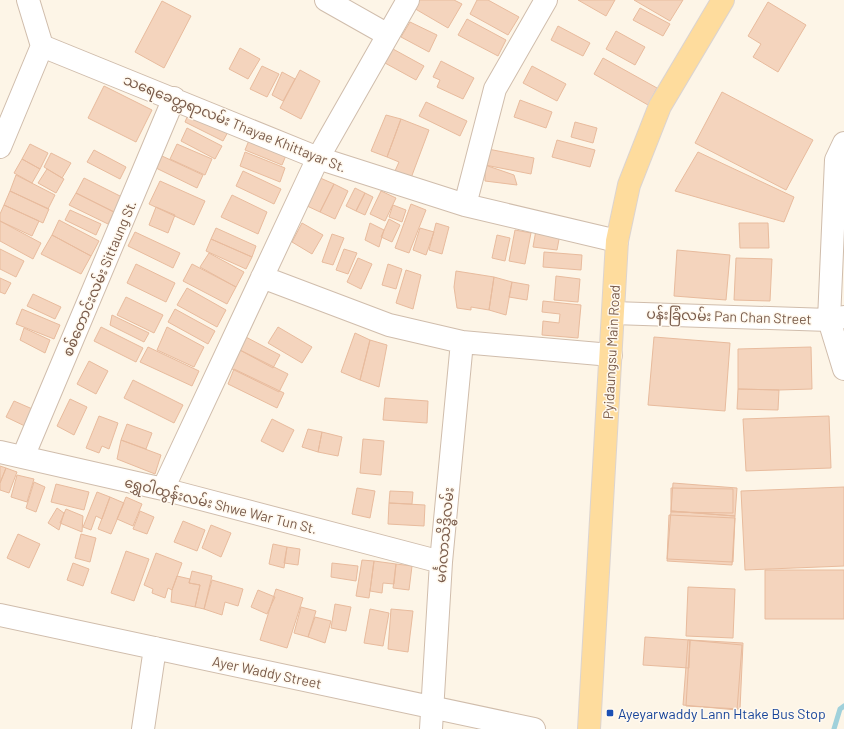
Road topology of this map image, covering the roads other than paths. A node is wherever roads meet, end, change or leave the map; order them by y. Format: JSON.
{"nodes":[{"id":1,"x":28,"y":0,"type":"edge"},
{"id":2,"x":326,"y":0,"type":"edge"},
{"id":3,"x":408,"y":0,"type":"edge"},
{"id":4,"x":546,"y":0,"type":"edge"},
{"id":5,"x":723,"y":0,"type":"edge"},
{"id":6,"x":388,"y":35,"type":"junction"},
{"id":7,"x":42,"y":46,"type":"junction"},
{"id":8,"x":174,"y":98,"type":"junction"},
{"id":9,"x":844,"y":143,"type":"edge"},
{"id":10,"x":0,"y":147,"type":"edge"},
{"id":11,"x":318,"y":158,"type":"junction"},
{"id":12,"x":465,"y":205,"type":"junction"},
{"id":13,"x":616,"y":241,"type":"junction"},
{"id":14,"x":262,"y":277,"type":"junction"},
{"id":15,"x":613,"y":313,"type":"junction"},
{"id":16,"x":837,"y":318,"type":"edge"},
{"id":17,"x":462,"y":342,"type":"junction"},
{"id":18,"x":611,"y":355,"type":"junction"},
{"id":19,"x":844,"y":369,"type":"edge"},
{"id":20,"x":0,"y":452,"type":"edge"},
{"id":21,"x":23,"y":457,"type":"junction"},
{"id":22,"x":163,"y":489,"type":"junction"},
{"id":23,"x":441,"y":562,"type":"junction"},
{"id":24,"x":0,"y":615,"type":"edge"},
{"id":25,"x":155,"y":648,"type":"junction"},
{"id":26,"x":432,"y":707,"type":"junction"},
{"id":27,"x":143,"y":729,"type":"edge"},
{"id":28,"x":431,"y":729,"type":"edge"},
{"id":29,"x":534,"y":729,"type":"edge"},
{"id":30,"x":588,"y":729,"type":"edge"}],
"edges":[{"from":1,"to":7,"type":"street"},
{"from":2,"to":6,"type":"street"},
{"from":3,"to":6,"type":"street"},
{"from":4,"to":12,"type":"street"},
{"from":5,"to":13,"type":"main road","name":"Pyidaungsu Main Road"},
{"from":6,"to":11,"type":"street"},
{"from":7,"to":8,"type":"street","name":"သရေခေတ္တရာလမ်း Thayae Khittayar St."},
{"from":7,"to":10,"type":"street"},
{"from":8,"to":11,"type":"street","name":"သရေခေတ္တရာလမ်း Thayae Khittayar St."},
{"from":8,"to":21,"type":"street","name":"စစ်တောင်းလမ်း Sittaung St."},
{"from":9,"to":16,"type":"street"},
{"from":11,"to":12,"type":"street","name":"သရေခေတ္တရာလမ်း Thayae Khittayar St."},
{"from":11,"to":14,"type":"street"},
{"from":12,"to":13,"type":"street","name":"သရေခေတ္တရာလမ်း Thayae Khittayar St."},
{"from":13,"to":15,"type":"main road","name":"Pyidaungsu Main Road"},
{"from":14,"to":17,"type":"street"},
{"from":14,"to":22,"type":"street"},
{"from":15,"to":16,"type":"street","name":"ပန်းခြံလမ်း Pan Chan Street"},
{"from":15,"to":18,"type":"main road","name":"Pyidaungsu Main Road"},
{"from":16,"to":19,"type":"street"},
{"from":17,"to":18,"type":"street"},
{"from":17,"to":23,"type":"street","name":"မင်္ဂလာသိဒ္ဓိလမ်း"},
{"from":18,"to":30,"type":"main road","name":"Pyidaungsu Main Road"},
{"from":20,"to":21,"type":"street","name":"ရွှေဝါထွန်းလမ်း Shwe War Tun St."},
{"from":21,"to":22,"type":"street","name":"ရွှေဝါထွန်းလမ်း Shwe War Tun St."},
{"from":22,"to":23,"type":"street","name":"ရွှေဝါထွန်းလမ်း Shwe War Tun St."},
{"from":23,"to":26,"type":"street","name":"မင်္ဂလာသိဒ္ဓိလမ်း"},
{"from":24,"to":25,"type":"street","name":"Ayer Waddy Street"},
{"from":25,"to":26,"type":"street","name":"Ayer Waddy Street"},
{"from":25,"to":27,"type":"street"},
{"from":26,"to":28,"type":"street","name":"မင်္ဂလာသိဒ္ဓိလမ်း"},
{"from":26,"to":29,"type":"street","name":"Ayer Waddy Street"}]}
